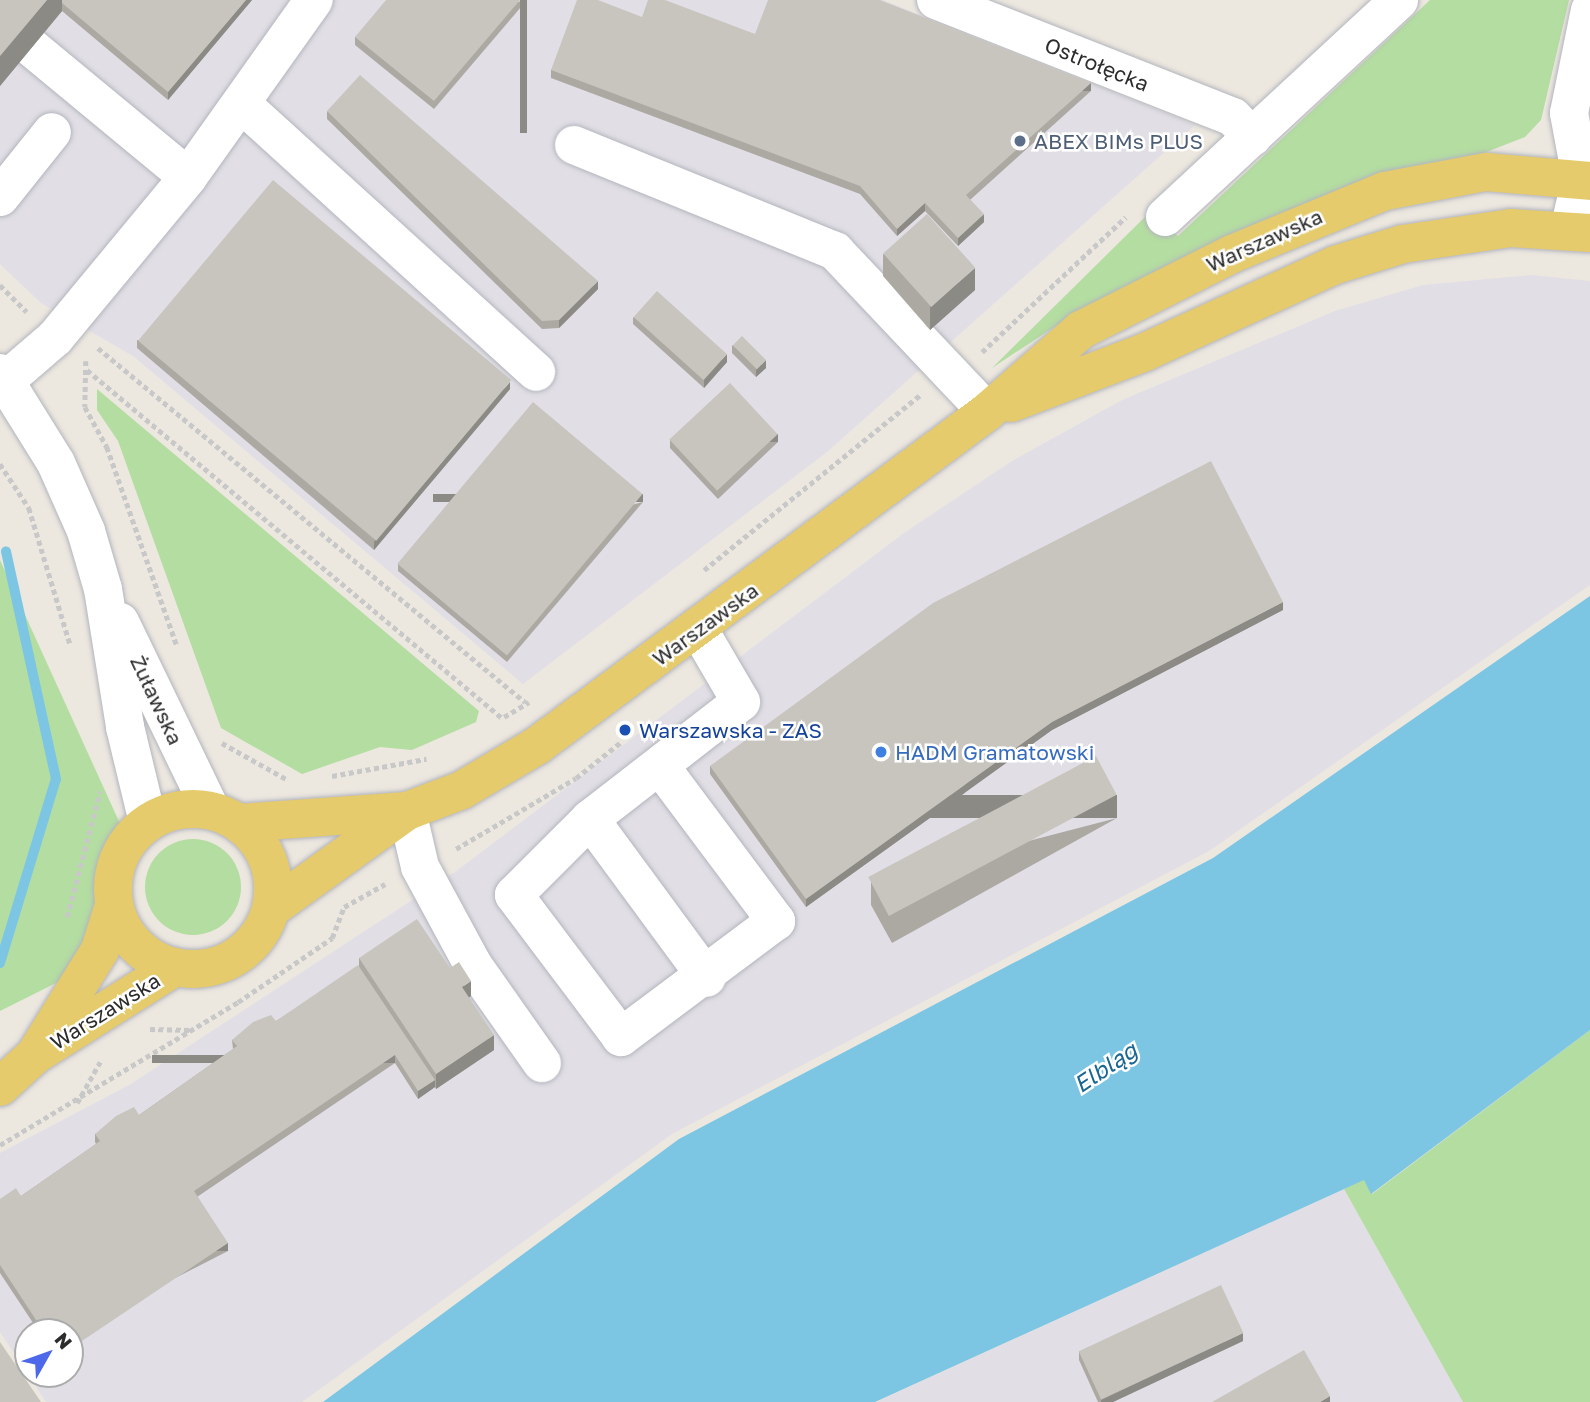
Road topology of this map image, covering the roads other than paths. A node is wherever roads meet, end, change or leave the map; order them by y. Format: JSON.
{"nodes":[{"id":1,"x":314,"y":0,"type":"edge"},
{"id":2,"x":936,"y":0,"type":"edge"},
{"id":3,"x":1399,"y":0,"type":"edge"},
{"id":4,"x":1590,"y":10,"type":"edge"},
{"id":5,"x":32,"y":48,"type":"edge"},
{"id":6,"x":244,"y":106,"type":"junction"},
{"id":7,"x":52,"y":132,"type":"dead end"},
{"id":8,"x":1252,"y":136,"type":"junction"},
{"id":9,"x":574,"y":145,"type":"dead end"},
{"id":10,"x":1587,"y":175,"type":"edge"},
{"id":11,"x":188,"y":177,"type":"junction"},
{"id":12,"x":0,"y":197,"type":"edge"},
{"id":13,"x":1165,"y":217,"type":"dead end"},
{"id":14,"x":1579,"y":231,"type":"edge"},
{"id":15,"x":536,"y":372,"type":"dead end"},
{"id":16,"x":3,"y":377,"type":"edge"},
{"id":17,"x":987,"y":412,"type":"junction"},
{"id":18,"x":103,"y":589,"type":"junction"},
{"id":19,"x":699,"y":630,"type":"junction"},
{"id":20,"x":660,"y":766,"type":"junction"},
{"id":21,"x":407,"y":811,"type":"junction"},
{"id":22,"x":225,"y":817,"type":"junction"},
{"id":23,"x":590,"y":819,"type":"junction"},
{"id":24,"x":148,"y":822,"type":"junction"},
{"id":25,"x":114,"y":905,"type":"junction"},
{"id":26,"x":272,"y":908,"type":"junction"},
{"id":27,"x":174,"y":967,"type":"junction"},
{"id":28,"x":707,"y":978,"type":"junction"},
{"id":29,"x":35,"y":1055,"type":"junction"},
{"id":30,"x":542,"y":1063,"type":"dead end"},
{"id":31,"x":0,"y":1087,"type":"edge"}],
"edges":[{"from":1,"to":6,"type":"street"},
{"from":2,"to":8,"type":"street","name":"Ostrołęcka"},
{"from":3,"to":8,"type":"street"},
{"from":4,"to":10,"type":"street","name":"Warszawska"},
{"from":5,"to":11,"type":"street"},
{"from":6,"to":11,"type":"street"},
{"from":6,"to":15,"type":"street"},
{"from":7,"to":12,"type":"street"},
{"from":8,"to":13,"type":"street"},
{"from":9,"to":17,"type":"street"},
{"from":10,"to":14,"type":"street","name":"Warszawska"},
{"from":10,"to":17,"type":"main road","name":"Warszawska"},
{"from":11,"to":16,"type":"street"},
{"from":14,"to":17,"type":"main road","name":"Warszawska"},
{"from":16,"to":18,"type":"street","name":"Żuławska"},
{"from":17,"to":19,"type":"main road","name":"Warszawska"},
{"from":18,"to":22,"type":"street","name":"Żuławska"},
{"from":18,"to":24,"type":"street","name":"Żuławska"},
{"from":19,"to":20,"type":"street"},
{"from":19,"to":21,"type":"main road","name":"Warszawska"},
{"from":20,"to":23,"type":"street"},
{"from":20,"to":28,"type":"street"},
{"from":21,"to":22,"type":"main road","name":"Warszawska"},
{"from":21,"to":26,"type":"main road","name":"Warszawska"},
{"from":21,"to":30,"type":"street"},
{"from":22,"to":24,"type":"main road"},
{"from":22,"to":26,"type":"main road"},
{"from":23,"to":28,"type":"street"},
{"from":23,"to":28,"type":"street"},
{"from":24,"to":25,"type":"main road"},
{"from":25,"to":27,"type":"main road"},
{"from":25,"to":29,"type":"main road","name":"Warszawska"},
{"from":26,"to":27,"type":"main road"},
{"from":27,"to":29,"type":"main road","name":"Warszawska"},
{"from":29,"to":31,"type":"main road","name":"Warszawska"}]}
